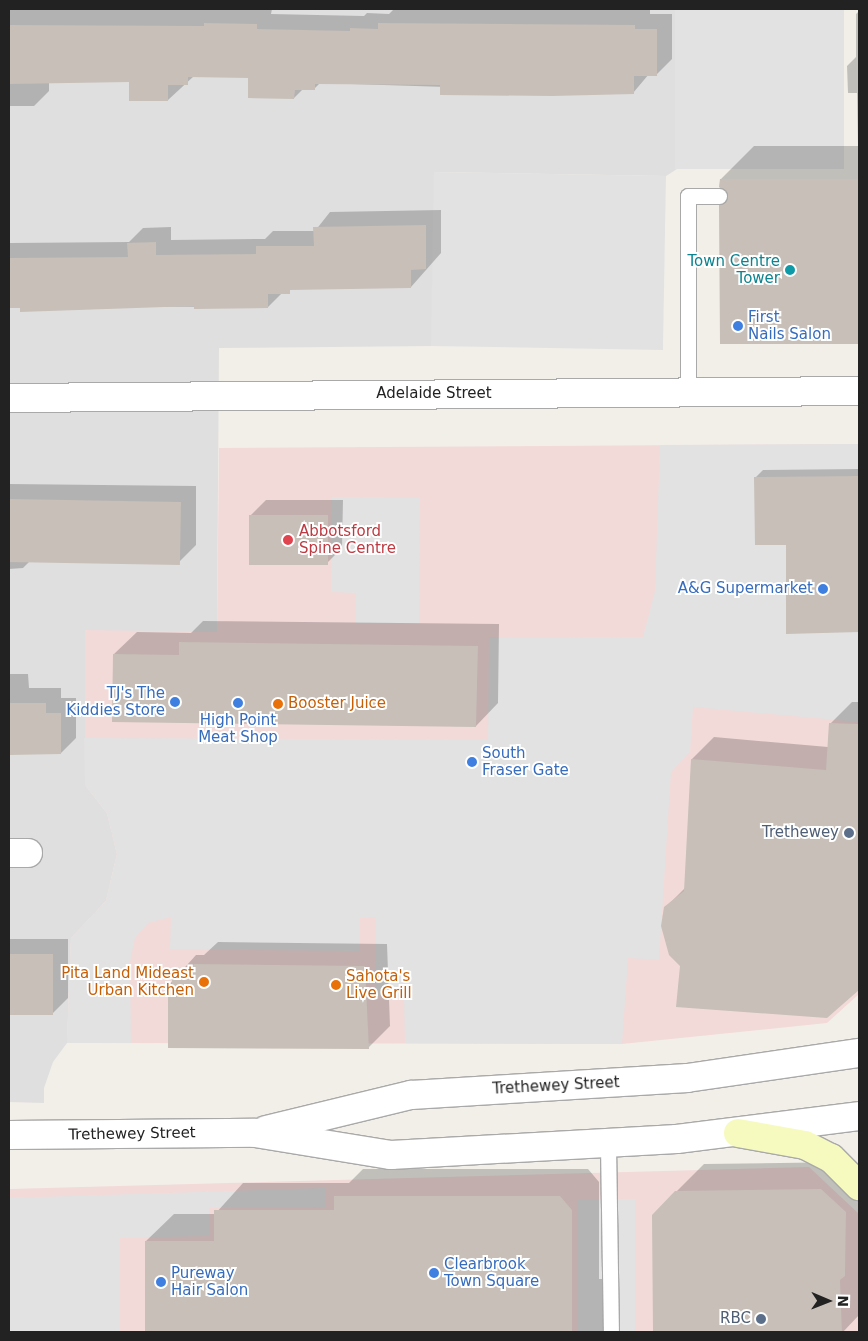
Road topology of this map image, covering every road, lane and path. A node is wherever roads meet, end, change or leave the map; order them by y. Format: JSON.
{"nodes":[{"id":1,"x":719,"y":196,"type":"dead end"},
{"id":2,"x":859,"y":391,"type":"edge"},
{"id":3,"x":688,"y":392,"type":"junction"},
{"id":4,"x":9,"y":398,"type":"edge"},
{"id":5,"x":859,"y":1053,"type":"edge"},
{"id":6,"x":859,"y":1116,"type":"edge"},
{"id":7,"x":255,"y":1133,"type":"junction"},
{"id":8,"x":738,"y":1133,"type":"junction"},
{"id":9,"x":9,"y":1135,"type":"edge"},
{"id":10,"x":608,"y":1145,"type":"junction"},
{"id":11,"x":859,"y":1186,"type":"edge"},
{"id":12,"x":611,"y":1332,"type":"edge"}],
"edges":[{"from":1,"to":3,"type":"lane"},
{"from":2,"to":3,"type":"street","name":"Adelaide Street"},
{"from":3,"to":4,"type":"street","name":"Adelaide Street"},
{"from":5,"to":7,"type":"street","name":"Trethewey Street"},
{"from":6,"to":8,"type":"street","name":"Trethewey Street"},
{"from":7,"to":9,"type":"street","name":"Trethewey Street"},
{"from":7,"to":10,"type":"street","name":"Trethewey Street"},
{"from":8,"to":10,"type":"street","name":"Trethewey Street"},
{"from":8,"to":11,"type":"main road"},
{"from":10,"to":12,"type":"lane"}]}
